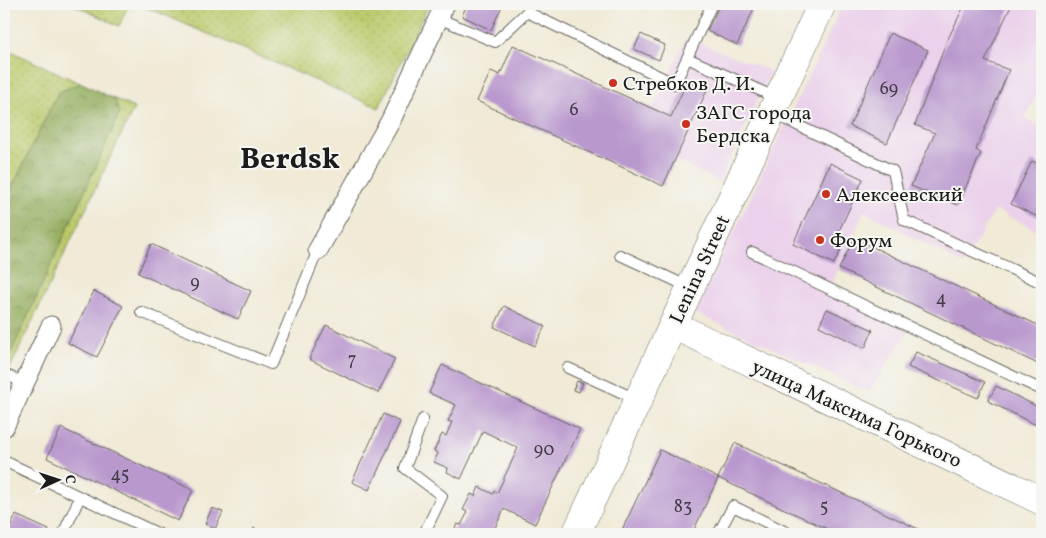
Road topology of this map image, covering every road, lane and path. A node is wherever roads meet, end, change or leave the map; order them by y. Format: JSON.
{"nodes":[{"id":1,"x":712,"y":4,"type":"edge"},
{"id":2,"x":822,"y":4,"type":"edge"},
{"id":3,"x":529,"y":8,"type":"edge"},
{"id":4,"x":442,"y":11,"type":"edge"},
{"id":5,"x":686,"y":58,"type":"junction"},
{"id":6,"x":774,"y":105,"type":"junction"},
{"id":7,"x":318,"y":250,"type":"joint"},
{"id":8,"x":752,"y":252,"type":"dead end"},
{"id":9,"x":620,"y":255,"type":"dead end"},
{"id":10,"x":1042,"y":283,"type":"edge"},
{"id":11,"x":690,"y":287,"type":"junction"},
{"id":12,"x":141,"y":312,"type":"dead end"},
{"id":13,"x":672,"y":325,"type":"junction"},
{"id":14,"x":51,"y":326,"type":"dead end"},
{"id":15,"x":568,"y":368,"type":"dead end"},
{"id":16,"x":4,"y":374,"type":"edge"},
{"id":17,"x":24,"y":384,"type":"junction"},
{"id":18,"x":1042,"y":390,"type":"edge"},
{"id":19,"x":638,"y":400,"type":"junction"},
{"id":20,"x":422,"y":419,"type":"dead end"},
{"id":21,"x":4,"y":427,"type":"edge"},
{"id":22,"x":4,"y":461,"type":"edge"},
{"id":23,"x":80,"y":497,"type":"junction"},
{"id":24,"x":1042,"y":501,"type":"edge"},
{"id":25,"x":63,"y":534,"type":"edge"},
{"id":26,"x":159,"y":534,"type":"edge"},
{"id":27,"x":424,"y":534,"type":"edge"},
{"id":28,"x":576,"y":534,"type":"edge"},
{"id":29,"x":718,"y":534,"type":"edge"},
{"id":30,"x":790,"y":534,"type":"edge"}],
"edges":[{"from":1,"to":5,"type":"lane"},
{"from":2,"to":6,"type":"main road","name":"Lenina Street"},
{"from":3,"to":4,"type":"lane"},
{"from":3,"to":5,"type":"lane"},
{"from":4,"to":7,"type":"street"},
{"from":5,"to":6,"type":"lane"},
{"from":6,"to":10,"type":"lane"},
{"from":6,"to":11,"type":"main road","name":"Lenina Street"},
{"from":7,"to":12,"type":"lane"},
{"from":8,"to":18,"type":"lane"},
{"from":9,"to":11,"type":"lane"},
{"from":11,"to":13,"type":"main road","name":"Lenina Street"},
{"from":13,"to":19,"type":"main road","name":"Lenina Street"},
{"from":13,"to":24,"type":"main road","name":"улица Максима Горького"},
{"from":14,"to":17,"type":"street"},
{"from":15,"to":19,"type":"lane"},
{"from":16,"to":17,"type":"lane"},
{"from":17,"to":21,"type":"street"},
{"from":19,"to":28,"type":"main road","name":"Lenina Street"},
{"from":20,"to":27,"type":"lane"},
{"from":22,"to":23,"type":"lane"},
{"from":23,"to":25,"type":"lane"},
{"from":23,"to":26,"type":"lane"},
{"from":29,"to":30,"type":"lane"}]}
